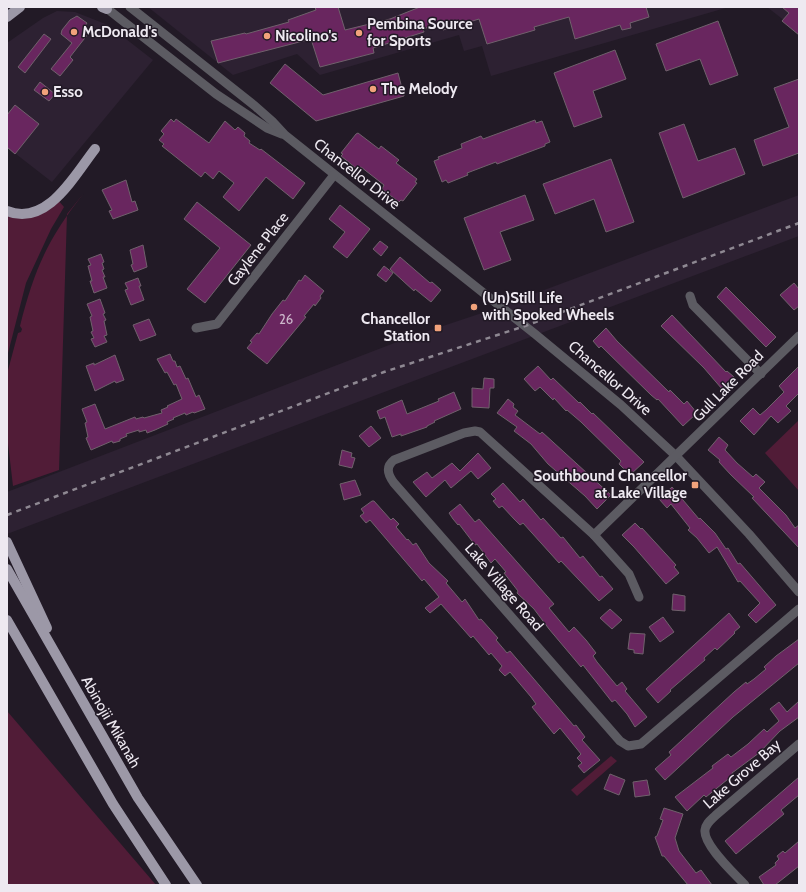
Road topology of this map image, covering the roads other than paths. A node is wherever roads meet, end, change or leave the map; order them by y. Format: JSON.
{"nodes":[{"id":1,"x":20,"y":7,"type":"edge"},
{"id":2,"x":130,"y":7,"type":"edge"},
{"id":3,"x":105,"y":8,"type":"edge"},
{"id":4,"x":7,"y":18,"type":"edge"},
{"id":5,"x":285,"y":135,"type":"junction"},
{"id":6,"x":95,"y":149,"type":"dead end"},
{"id":7,"x":334,"y":175,"type":"junction"},
{"id":8,"x":7,"y":211,"type":"edge"},
{"id":9,"x":690,"y":296,"type":"dead end"},
{"id":10,"x":196,"y":328,"type":"dead end"},
{"id":11,"x":799,"y":336,"type":"edge"},
{"id":12,"x":761,"y":374,"type":"junction"},
{"id":13,"x":676,"y":456,"type":"junction"},
{"id":14,"x":594,"y":535,"type":"junction"},
{"id":15,"x":7,"y":542,"type":"edge"},
{"id":16,"x":7,"y":569,"type":"edge"},
{"id":17,"x":799,"y":592,"type":"edge"},
{"id":18,"x":639,"y":597,"type":"dead end"},
{"id":19,"x":799,"y":609,"type":"edge"},
{"id":20,"x":7,"y":620,"type":"edge"},
{"id":21,"x":7,"y":628,"type":"edge"},
{"id":22,"x":28,"y":656,"type":"junction"},
{"id":23,"x":62,"y":665,"type":"junction"},
{"id":24,"x":799,"y":744,"type":"edge"},
{"id":25,"x":166,"y":885,"type":"edge"},
{"id":26,"x":197,"y":885,"type":"edge"},
{"id":27,"x":745,"y":885,"type":"edge"}],
"edges":[{"from":1,"to":4,"type":"main road"},
{"from":2,"to":5,"type":"street","name":"Chancellor Drive"},
{"from":3,"to":5,"type":"street","name":"Chancellor Drive"},
{"from":5,"to":7,"type":"street","name":"Chancellor Drive"},
{"from":6,"to":8,"type":"main road"},
{"from":7,"to":10,"type":"street","name":"Gaylene Place"},
{"from":7,"to":13,"type":"street","name":"Chancellor Drive"},
{"from":9,"to":12,"type":"street"},
{"from":11,"to":12,"type":"street","name":"Gull Lake Road"},
{"from":12,"to":13,"type":"street","name":"Gull Lake Road"},
{"from":13,"to":14,"type":"street"},
{"from":13,"to":17,"type":"street","name":"Chancellor Drive"},
{"from":14,"to":18,"type":"street","name":"Lake Village Road"},
{"from":14,"to":19,"type":"street","name":"Lake Village Road"},
{"from":15,"to":23,"type":"main road"},
{"from":16,"to":23,"type":"main road","name":"Abinojii Mikanah"},
{"from":20,"to":22,"type":"main road"},
{"from":21,"to":22,"type":"main road"},
{"from":22,"to":25,"type":"main road"},
{"from":23,"to":26,"type":"main road","name":"Abinojii Mikanah"},
{"from":24,"to":27,"type":"street","name":"Lake Grove Bay"}]}
